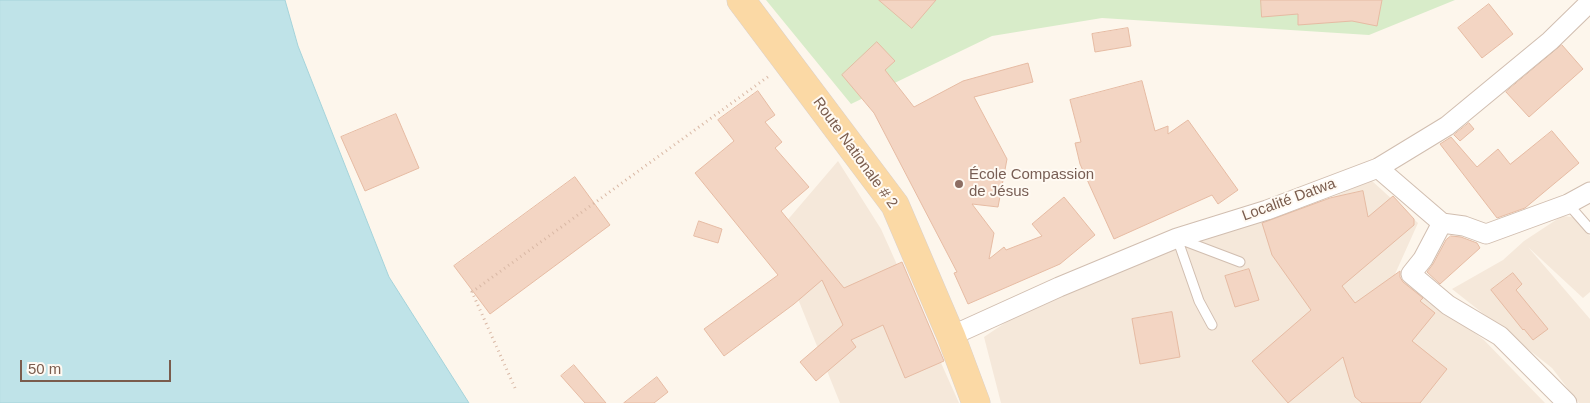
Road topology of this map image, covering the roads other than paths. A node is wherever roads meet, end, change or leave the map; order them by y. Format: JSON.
{"nodes":[{"id":1,"x":741,"y":0,"type":"edge"},
{"id":2,"x":1590,"y":2,"type":"edge"},
{"id":3,"x":1378,"y":168,"type":"junction"},
{"id":4,"x":1590,"y":192,"type":"edge"},
{"id":5,"x":1568,"y":204,"type":"junction"},
{"id":6,"x":1442,"y":222,"type":"junction"},
{"id":7,"x":1590,"y":229,"type":"edge"},
{"id":8,"x":1177,"y":238,"type":"junction"},
{"id":9,"x":1240,"y":262,"type":"dead end"},
{"id":10,"x":1212,"y":325,"type":"dead end"},
{"id":11,"x":952,"y":336,"type":"junction"},
{"id":12,"x":976,"y":403,"type":"edge"},
{"id":13,"x":1567,"y":403,"type":"edge"}],
"edges":[{"from":1,"to":11,"type":"main road","name":"Route Nationale # 2"},
{"from":2,"to":3,"type":"street","name":"Localité Datwa"},
{"from":3,"to":6,"type":"street"},
{"from":3,"to":8,"type":"street","name":"Localité Datwa"},
{"from":4,"to":5,"type":"street"},
{"from":5,"to":6,"type":"street"},
{"from":5,"to":7,"type":"lane"},
{"from":6,"to":13,"type":"street"},
{"from":8,"to":9,"type":"lane"},
{"from":8,"to":10,"type":"lane"},
{"from":8,"to":11,"type":"street","name":"Localité Datwa"},
{"from":11,"to":12,"type":"main road","name":"Route Nationale # 2"}]}
